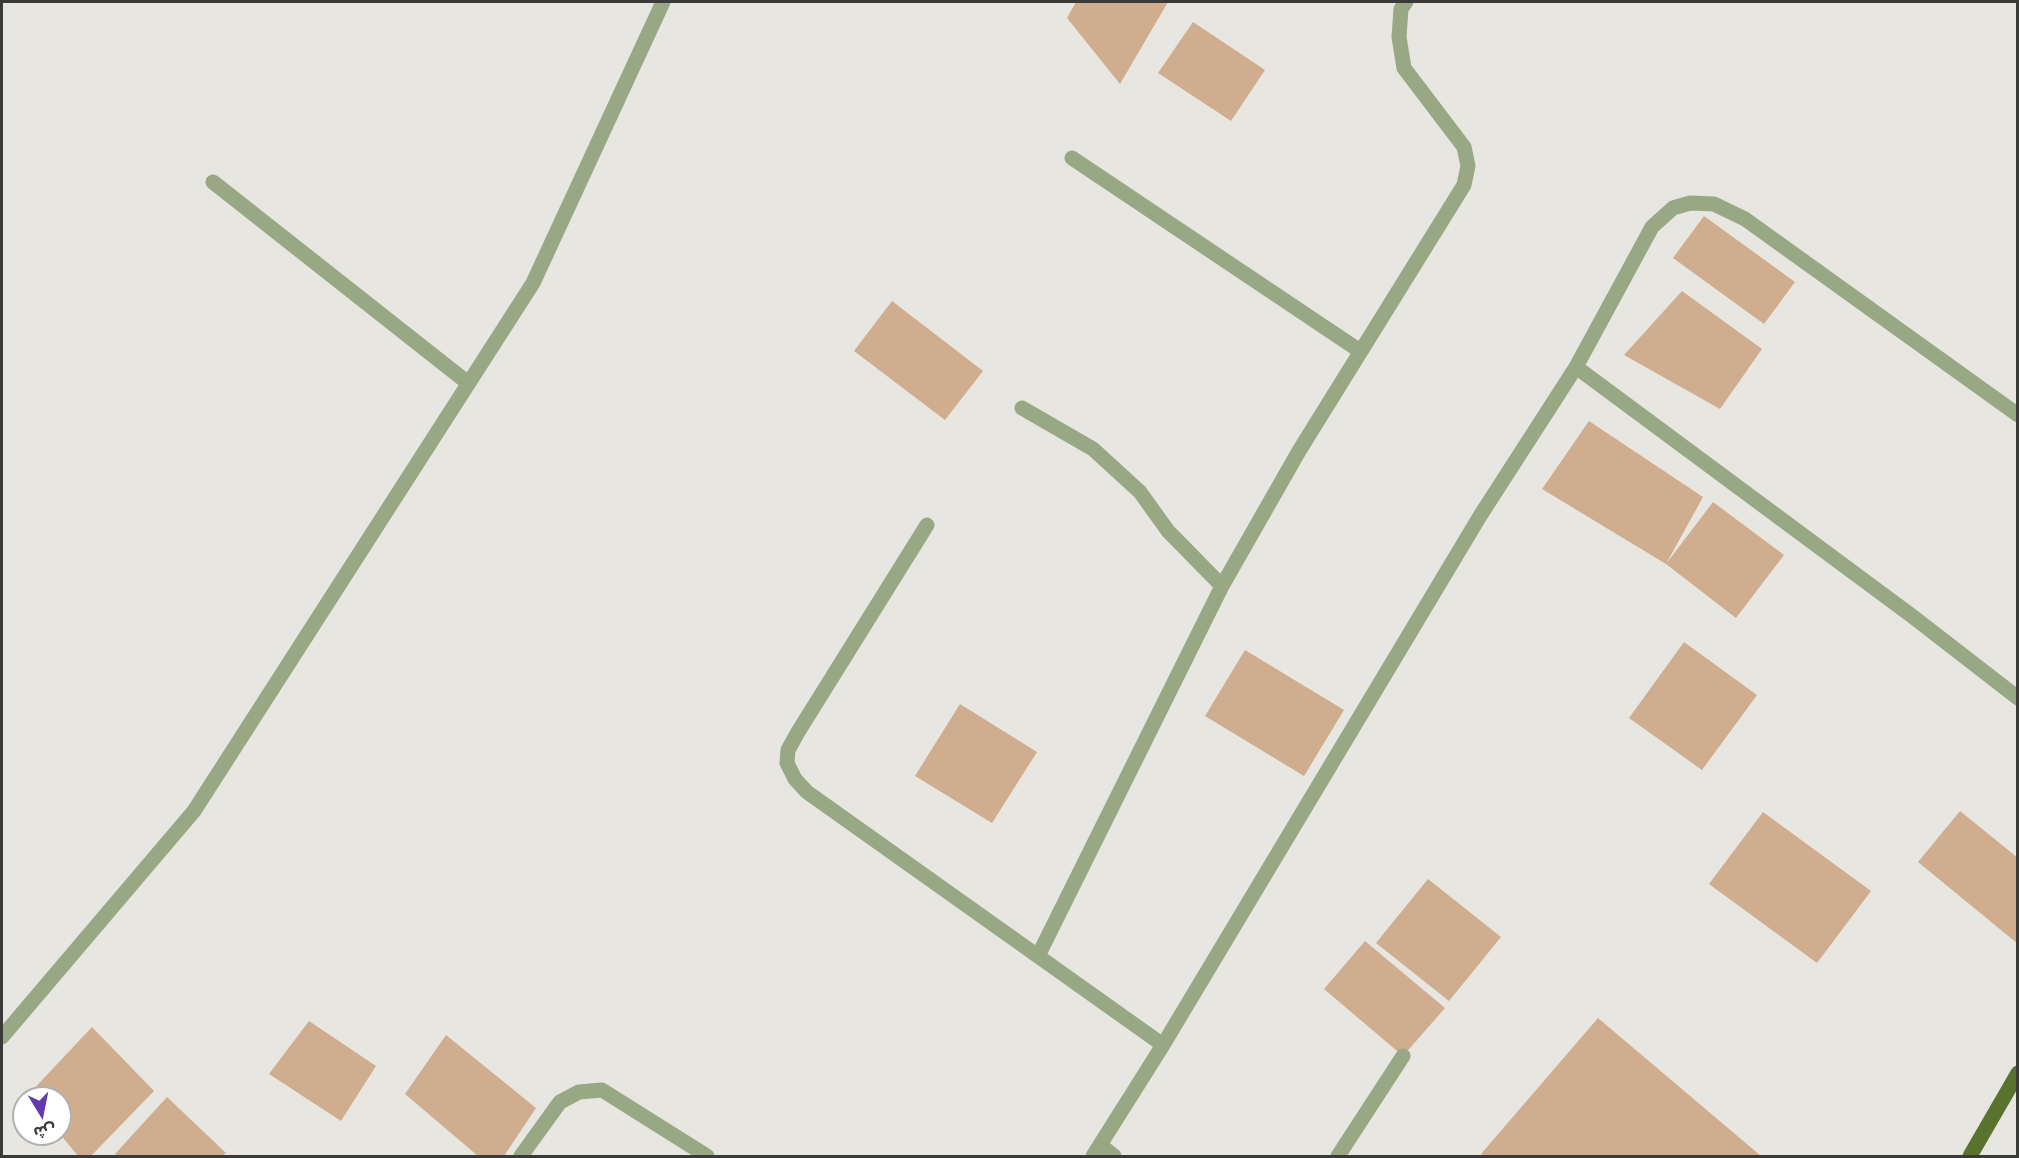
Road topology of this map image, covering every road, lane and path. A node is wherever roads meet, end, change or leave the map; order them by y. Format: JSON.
{"nodes":[{"id":1,"x":663,"y":2,"type":"edge"},
{"id":2,"x":1406,"y":2,"type":"edge"},
{"id":3,"x":1072,"y":158,"type":"dead end"},
{"id":4,"x":213,"y":182,"type":"dead end"},
{"id":5,"x":1360,"y":351,"type":"junction"},
{"id":6,"x":1576,"y":367,"type":"junction"},
{"id":7,"x":468,"y":383,"type":"junction"},
{"id":8,"x":1022,"y":408,"type":"dead end"},
{"id":9,"x":2018,"y":415,"type":"edge"},
{"id":10,"x":927,"y":525,"type":"dead end"},
{"id":11,"x":1222,"y":586,"type":"junction"},
{"id":12,"x":2018,"y":698,"type":"edge"},
{"id":13,"x":1038,"y":956,"type":"junction"},
{"id":14,"x":2,"y":1037,"type":"edge"},
{"id":15,"x":1163,"y":1045,"type":"junction"},
{"id":16,"x":1403,"y":1056,"type":"dead end"},
{"id":17,"x":2018,"y":1073,"type":"edge"},
{"id":18,"x":1096,"y":1151,"type":"edge"},
{"id":19,"x":521,"y":1156,"type":"edge"},
{"id":20,"x":707,"y":1156,"type":"edge"},
{"id":21,"x":1114,"y":1156,"type":"edge"},
{"id":22,"x":1338,"y":1156,"type":"edge"},
{"id":23,"x":1970,"y":1156,"type":"edge"}],
"edges":[{"from":1,"to":7,"type":"street"},
{"from":2,"to":5,"type":"street"},
{"from":3,"to":5,"type":"street"},
{"from":4,"to":7,"type":"street"},
{"from":5,"to":11,"type":"street"},
{"from":6,"to":9,"type":"street"},
{"from":6,"to":12,"type":"street"},
{"from":6,"to":15,"type":"street"},
{"from":7,"to":14,"type":"street"},
{"from":8,"to":11,"type":"street"},
{"from":10,"to":13,"type":"street"},
{"from":11,"to":13,"type":"street"},
{"from":13,"to":15,"type":"street"},
{"from":15,"to":18,"type":"street"},
{"from":16,"to":22,"type":"street"},
{"from":17,"to":23,"type":"main road"},
{"from":18,"to":21,"type":"street"},
{"from":19,"to":20,"type":"street"}]}
